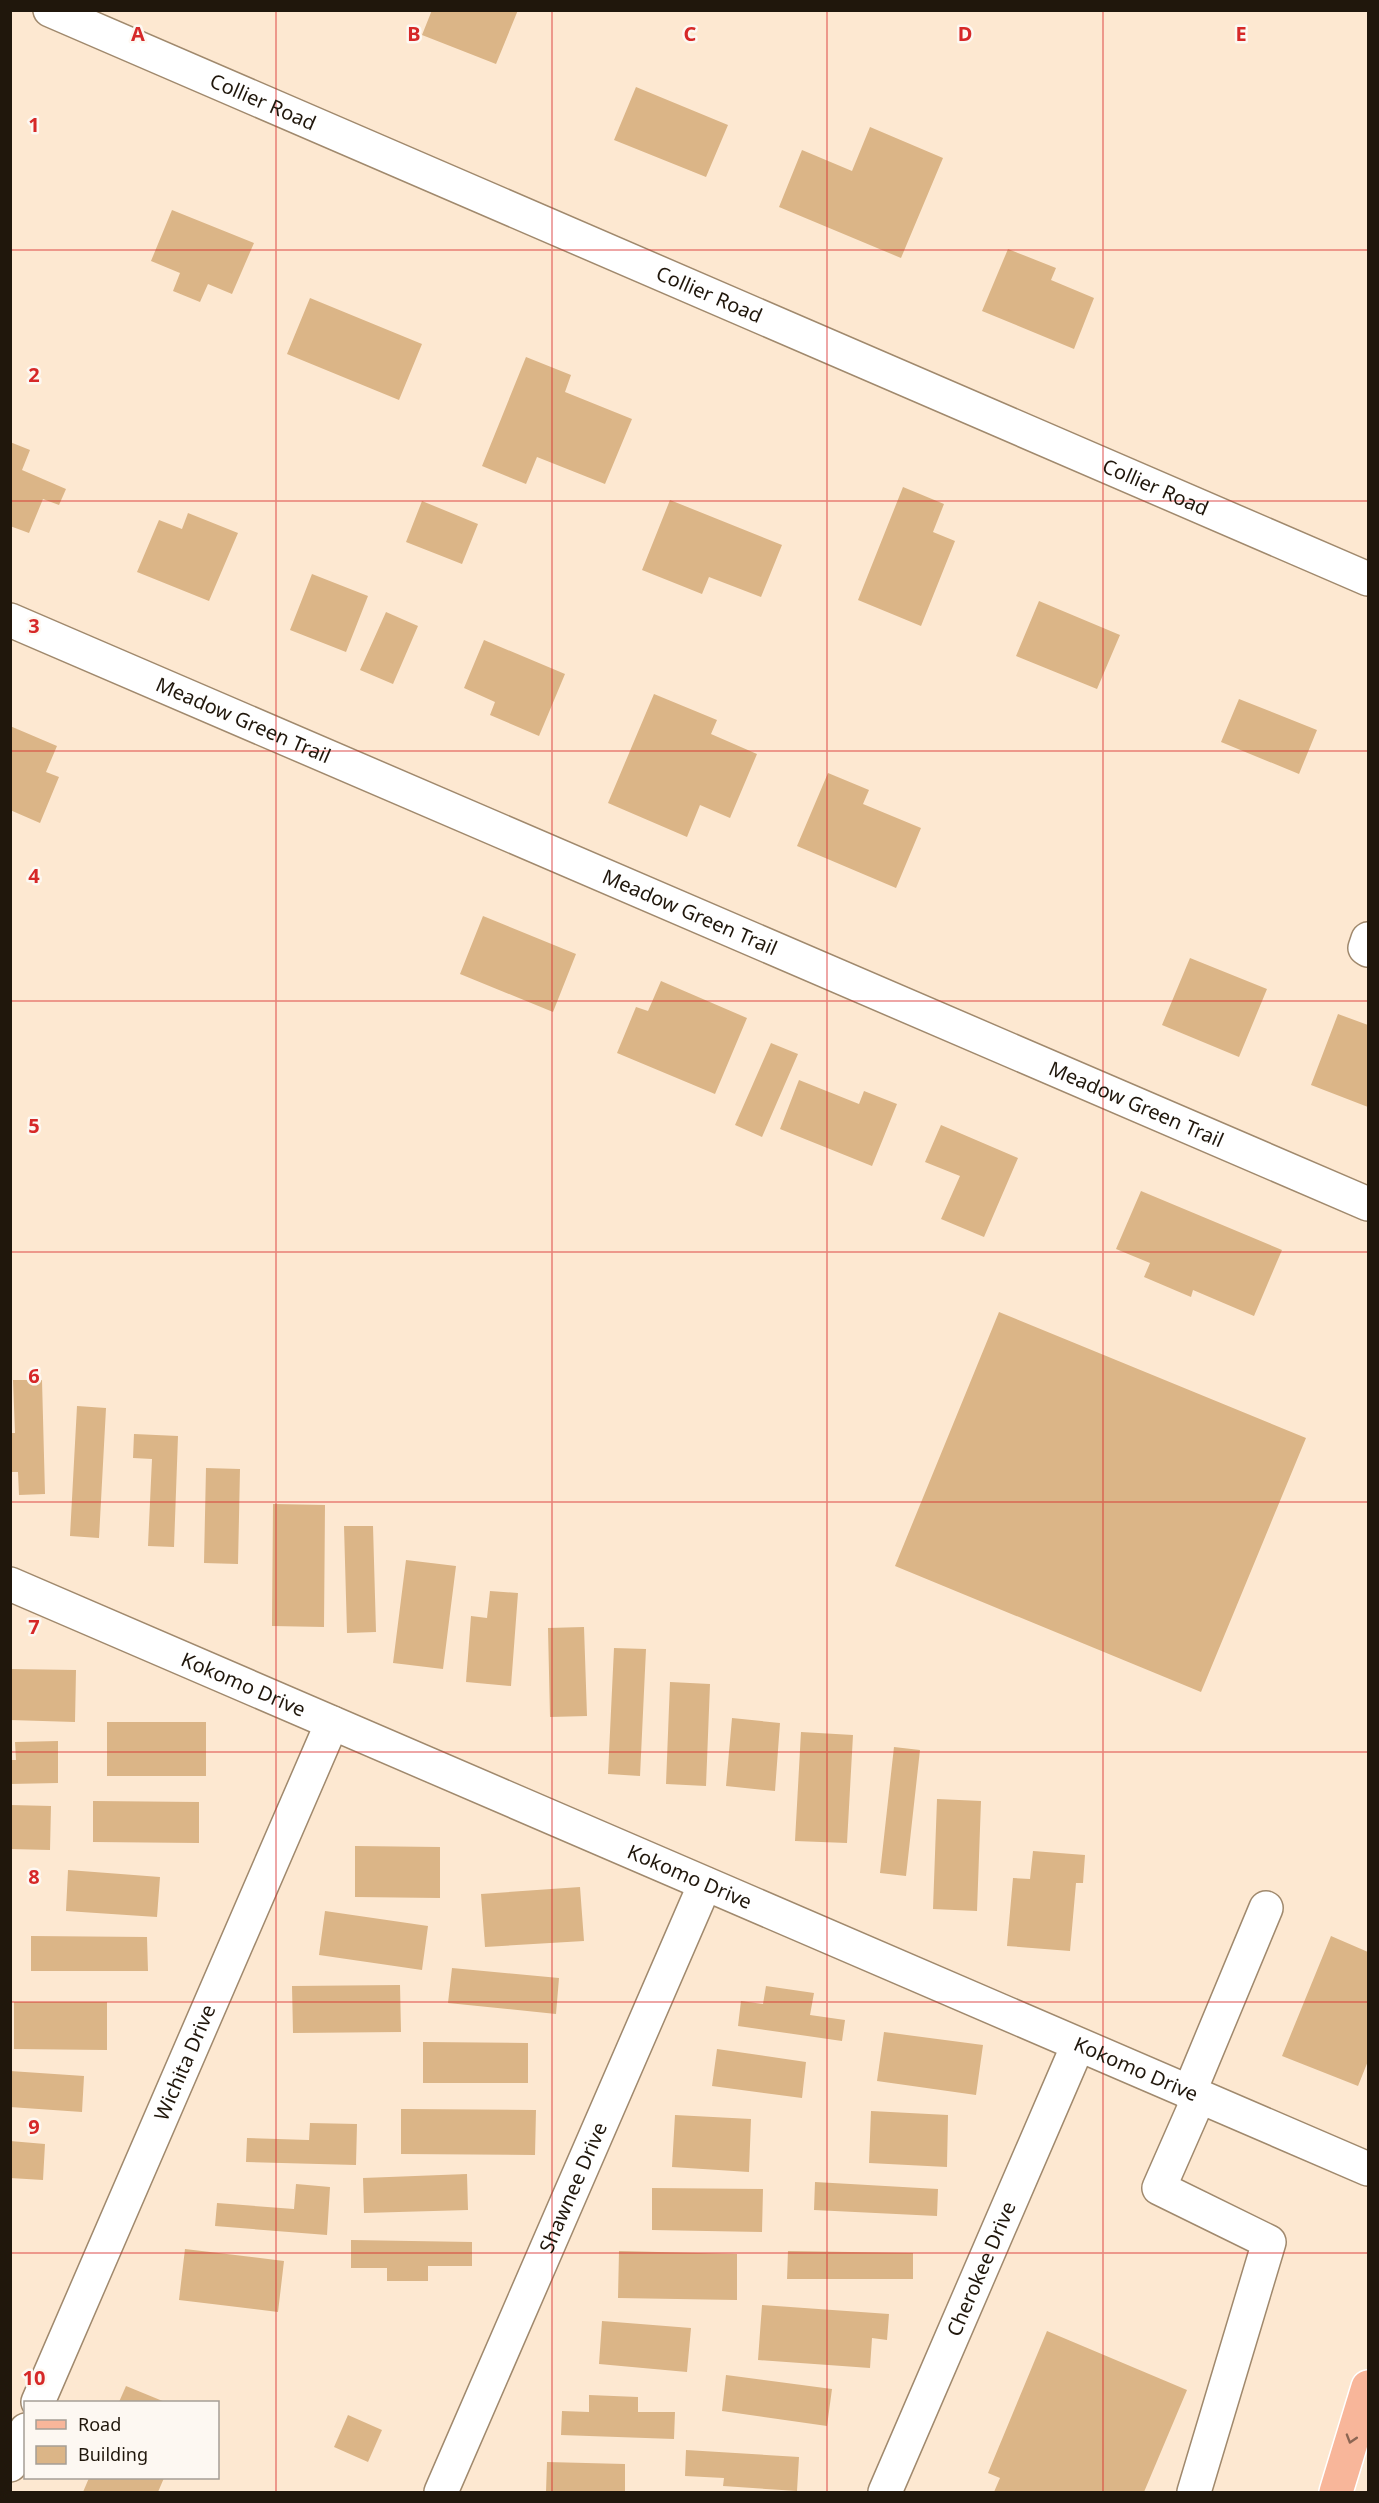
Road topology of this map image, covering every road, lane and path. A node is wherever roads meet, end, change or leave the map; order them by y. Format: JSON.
{"nodes":[{"id":1,"x":50,"y":10,"type":"edge"},
{"id":2,"x":1368,"y":579,"type":"edge"},
{"id":3,"x":10,"y":620,"type":"edge"},
{"id":4,"x":1368,"y":939,"type":"edge"},
{"id":5,"x":1368,"y":950,"type":"edge"},
{"id":6,"x":1368,"y":1204,"type":"edge"},
{"id":7,"x":10,"y":1584,"type":"edge"},
{"id":8,"x":332,"y":1723,"type":"junction"},
{"id":9,"x":705,"y":1884,"type":"junction"},
{"id":10,"x":1266,"y":1908,"type":"dead end"},
{"id":11,"x":1078,"y":2045,"type":"junction"},
{"id":12,"x":1194,"y":2095,"type":"junction"},
{"id":13,"x":1368,"y":2169,"type":"edge"},
{"id":14,"x":1368,"y":2387,"type":"edge"},
{"id":15,"x":39,"y":2401,"type":"edge"},
{"id":16,"x":24,"y":2434,"type":"edge"},
{"id":17,"x":10,"y":2465,"type":"edge"},
{"id":18,"x":441,"y":2493,"type":"edge"},
{"id":19,"x":885,"y":2493,"type":"edge"},
{"id":20,"x":1194,"y":2493,"type":"edge"},
{"id":21,"x":1336,"y":2493,"type":"edge"}],
"edges":[{"from":1,"to":2,"type":"street","name":"Collier Road"},
{"from":3,"to":6,"type":"street","name":"Meadow Green Trail"},
{"from":4,"to":5,"type":"street"},
{"from":7,"to":8,"type":"street","name":"Kokomo Drive"},
{"from":8,"to":9,"type":"street","name":"Kokomo Drive"},
{"from":8,"to":15,"type":"street","name":"Wichita Drive"},
{"from":9,"to":11,"type":"street","name":"Kokomo Drive"},
{"from":9,"to":18,"type":"street","name":"Shawnee Drive"},
{"from":10,"to":12,"type":"street"},
{"from":11,"to":12,"type":"street","name":"Kokomo Drive"},
{"from":11,"to":19,"type":"street","name":"Cherokee Drive"},
{"from":12,"to":13,"type":"street","name":"Kokomo Drive"},
{"from":12,"to":20,"type":"street"},
{"from":14,"to":21,"type":"main road","one_way":true},
{"from":16,"to":17,"type":"street"}]}
